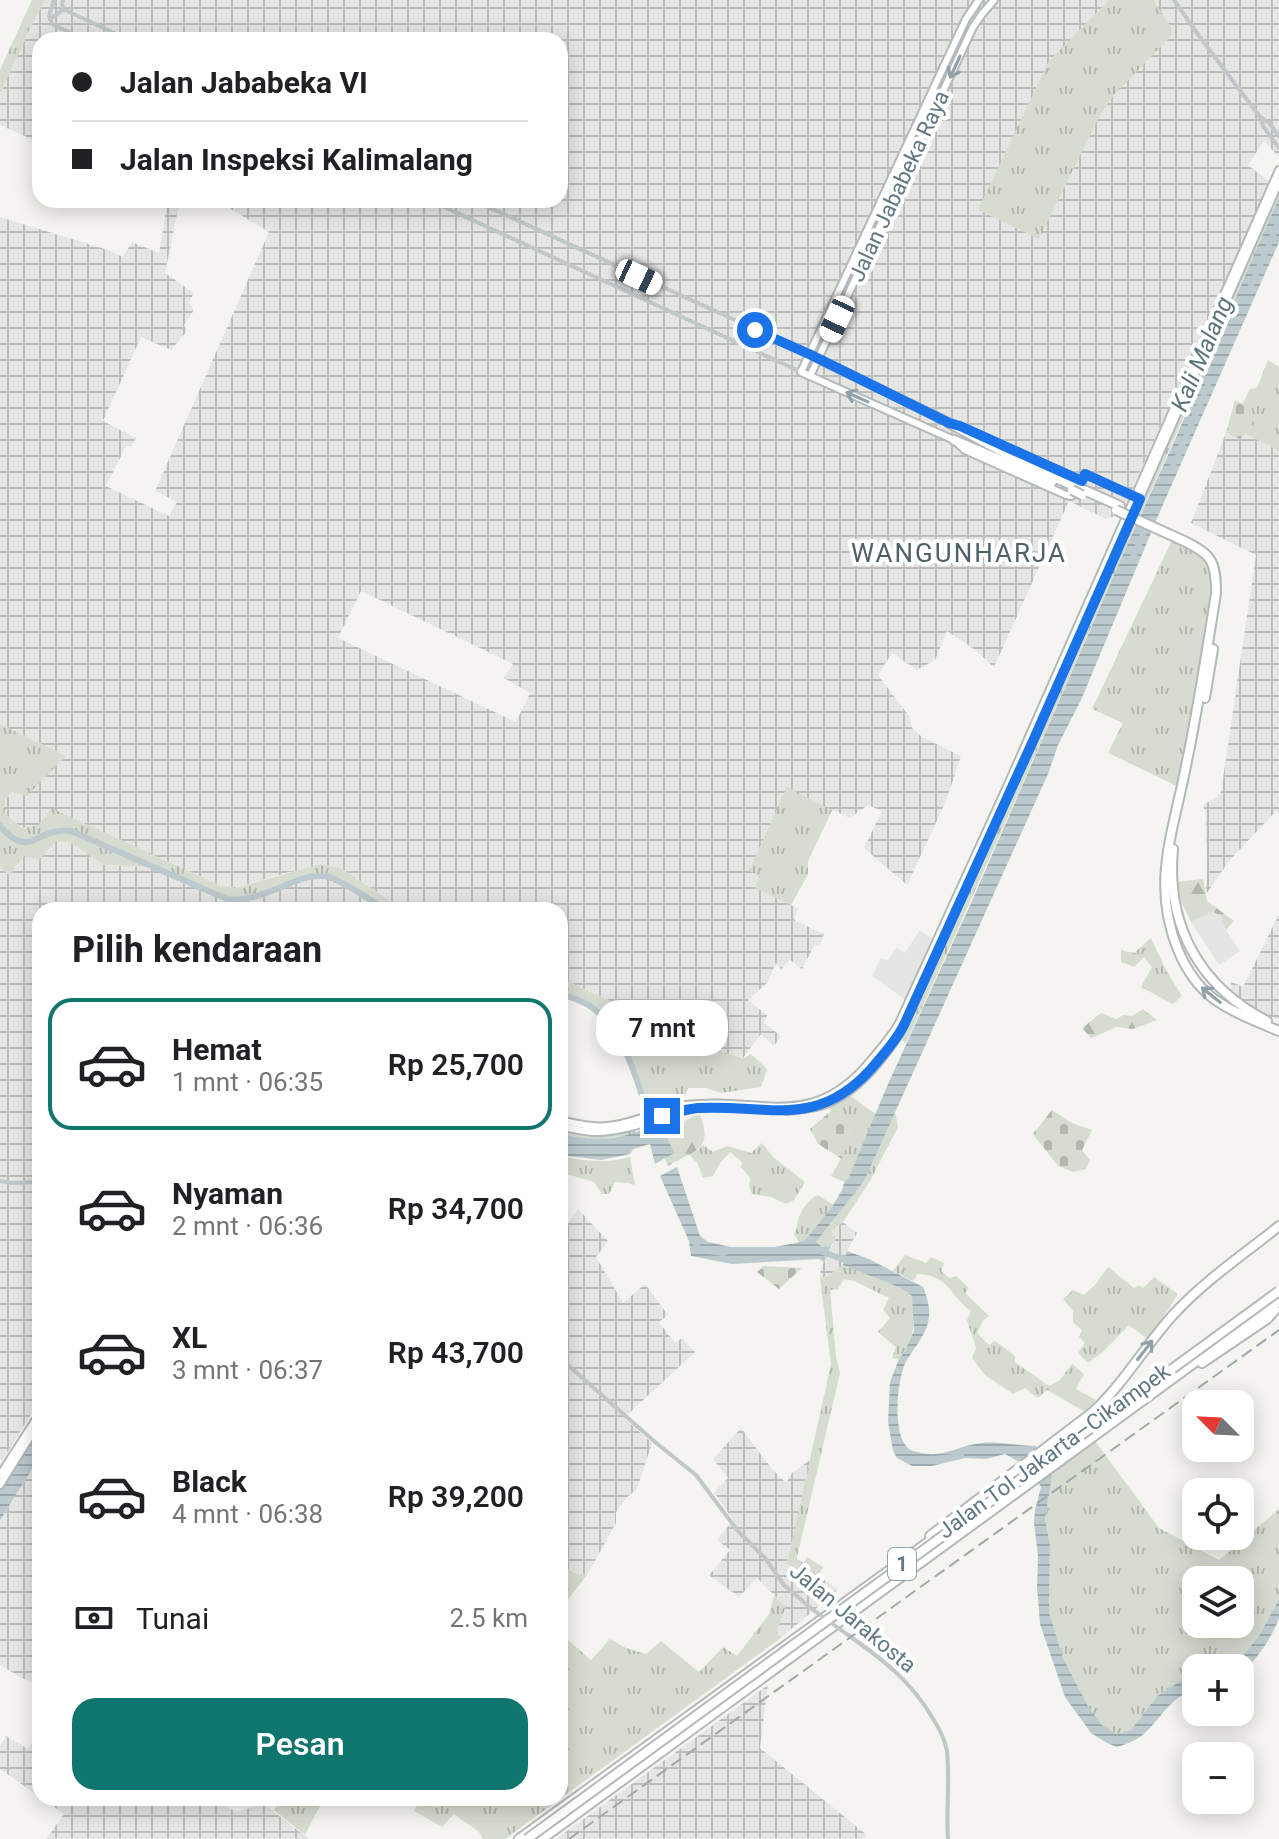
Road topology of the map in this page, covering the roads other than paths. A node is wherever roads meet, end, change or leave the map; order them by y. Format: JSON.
{"nodes":[{"id":1,"x":54,"y":0,"type":"edge"},
{"id":2,"x":63,"y":0,"type":"edge"},
{"id":3,"x":979,"y":0,"type":"edge"},
{"id":4,"x":994,"y":0,"type":"edge"},
{"id":5,"x":1174,"y":0,"type":"edge"},
{"id":6,"x":64,"y":9,"type":"junction"},
{"id":7,"x":50,"y":19,"type":"junction"},
{"id":8,"x":68,"y":32,"type":"edge"},
{"id":9,"x":112,"y":32,"type":"edge"},
{"id":10,"x":928,"y":101,"type":"junction"},
{"id":11,"x":937,"y":105,"type":"junction"},
{"id":12,"x":1260,"y":117,"type":"junction"},
{"id":13,"x":1279,"y":136,"type":"edge"},
{"id":14,"x":1279,"y":148,"type":"edge"},
{"id":15,"x":1279,"y":170,"type":"edge"},
{"id":16,"x":1279,"y":182,"type":"edge"},
{"id":17,"x":446,"y":208,"type":"edge"},
{"id":18,"x":490,"y":208,"type":"edge"},
{"id":19,"x":867,"y":231,"type":"junction"},
{"id":20,"x":876,"y":236,"type":"junction"},
{"id":21,"x":809,"y":354,"type":"junction"},
{"id":22,"x":818,"y":359,"type":"junction"},
{"id":23,"x":826,"y":363,"type":"junction"},
{"id":24,"x":801,"y":372,"type":"junction"},
{"id":25,"x":814,"y":378,"type":"junction"},
{"id":26,"x":949,"y":423,"type":"joint"},
{"id":27,"x":954,"y":440,"type":"joint"},
{"id":28,"x":1079,"y":488,"type":"junction"},
{"id":29,"x":1137,"y":498,"type":"junction"},
{"id":30,"x":1279,"y":1028,"type":"edge"},
{"id":31,"x":568,"y":1125,"type":"edge"},
{"id":32,"x":0,"y":1181,"type":"edge"},
{"id":33,"x":32,"y":1182,"type":"edge"},
{"id":34,"x":1279,"y":1226,"type":"edge"},
{"id":35,"x":1279,"y":1295,"type":"edge"},
{"id":36,"x":1279,"y":1310,"type":"edge"},
{"id":37,"x":568,"y":1365,"type":"edge"},
{"id":38,"x":1172,"y":1378,"type":"junction"},
{"id":39,"x":32,"y":1425,"type":"edge"},
{"id":40,"x":32,"y":1434,"type":"edge"},
{"id":41,"x":1054,"y":1446,"type":"junction"},
{"id":42,"x":0,"y":1475,"type":"edge"},
{"id":43,"x":0,"y":1485,"type":"edge"},
{"id":44,"x":568,"y":1803,"type":"edge"},
{"id":45,"x":564,"y":1806,"type":"edge"},
{"id":46,"x":519,"y":1839,"type":"edge"},
{"id":47,"x":529,"y":1839,"type":"edge"},
{"id":48,"x":542,"y":1839,"type":"edge"},
{"id":49,"x":948,"y":1839,"type":"edge"}],
"edges":[{"from":1,"to":7,"type":"street"},
{"from":2,"to":6,"type":"street"},
{"from":3,"to":10,"type":"main road","name":"Jalan Jababeka Raya"},
{"from":4,"to":11,"type":"main road","name":"Jalan Jababeka Raya","one_way":true},
{"from":5,"to":12,"type":"street"},
{"from":6,"to":7,"type":"street"},
{"from":6,"to":9,"type":"street"},
{"from":7,"to":8,"type":"street"},
{"from":10,"to":11,"type":"main road"},
{"from":10,"to":19,"type":"main road","name":"Jalan Jababeka Raya"},
{"from":11,"to":20,"type":"main road","name":"Jalan Jababeka Raya"},
{"from":12,"to":13,"type":"street"},
{"from":12,"to":14,"type":"street"},
{"from":15,"to":29,"type":"main road"},
{"from":16,"to":29,"type":"main road"},
{"from":17,"to":24,"type":"street"},
{"from":18,"to":21,"type":"street"},
{"from":19,"to":20,"type":"main road"},
{"from":19,"to":21,"type":"main road","name":"Jalan Jababeka Raya"},
{"from":20,"to":22,"type":"main road","name":"Jalan Jababeka Raya"},
{"from":21,"to":22,"type":"main road"},
{"from":21,"to":24,"type":"main road","name":"Jalan Jababeka Raya"},
{"from":22,"to":23,"type":"main road"},
{"from":22,"to":25,"type":"main road","name":"Jalan Jababeka Raya"},
{"from":23,"to":25,"type":"main road"},
{"from":23,"to":26,"type":"main road"},
{"from":24,"to":25,"type":"main road"},
{"from":27,"to":25,"type":"main road","one_way":true},
{"from":26,"to":28,"type":"highway"},
{"from":27,"to":28,"type":"highway"},
{"from":28,"to":29,"type":"main road"},
{"from":28,"to":30,"type":"highway","bridge":true},
{"from":29,"to":31,"type":"main road"},
{"from":32,"to":33,"type":"street"},
{"from":41,"to":34,"type":"highway","one_way":true},
{"from":35,"to":38,"type":"highway","name":"Jalan Tol Jakarta–Cikampek","number":"1"},
{"from":35,"to":41,"type":"highway","name":"Jalan Tol Jakarta–Cikampek"},
{"from":35,"to":47,"type":"highway","number":"1","bridge":true},
{"from":36,"to":38,"type":"highway"},
{"from":37,"to":49,"type":"street","name":"Jalan Jarakosta","bridge":true},
{"from":38,"to":48,"type":"highway","name":"Jalan Tol Jakarta–Cikampek","number":"1"},
{"from":39,"to":42,"type":"main road"},
{"from":40,"to":43,"type":"main road"},
{"from":41,"to":44,"type":"highway","number":"1"},
{"from":45,"to":46,"type":"highway","number":"1"}]}
